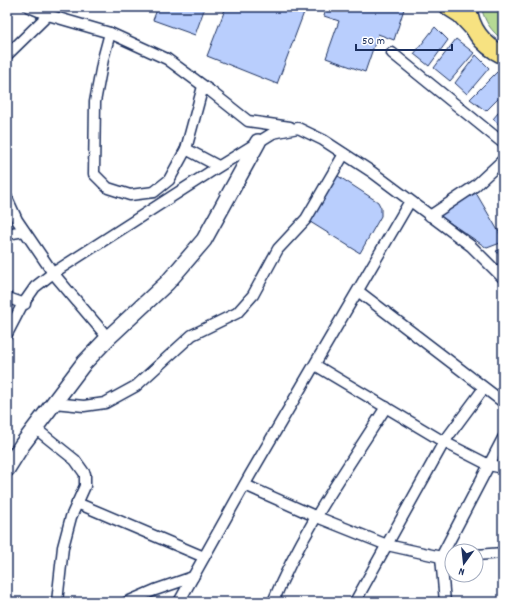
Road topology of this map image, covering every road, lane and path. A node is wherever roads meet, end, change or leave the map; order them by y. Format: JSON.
{"nodes":[{"id":1,"x":29,"y":7,"type":"edge"},
{"id":2,"x":450,"y":7,"type":"edge"},
{"id":3,"x":468,"y":7,"type":"edge"},
{"id":4,"x":49,"y":11,"type":"edge"},
{"id":5,"x":475,"y":30,"type":"junction"},
{"id":6,"x":110,"y":33,"type":"junction"},
{"id":7,"x":392,"y":53,"type":"dead end"},
{"id":8,"x":7,"y":55,"type":"edge"},
{"id":9,"x":501,"y":55,"type":"edge"},
{"id":10,"x":209,"y":90,"type":"junction"},
{"id":11,"x":298,"y":128,"type":"junction"},
{"id":12,"x":258,"y":142,"type":"junction"},
{"id":13,"x":503,"y":143,"type":"edge"},
{"id":14,"x":186,"y":149,"type":"junction"},
{"id":15,"x":344,"y":154,"type":"junction"},
{"id":16,"x":503,"y":160,"type":"edge"},
{"id":17,"x":218,"y":166,"type":"junction"},
{"id":18,"x":7,"y":198,"type":"edge"},
{"id":19,"x":410,"y":201,"type":"junction"},
{"id":20,"x":430,"y":216,"type":"junction"},
{"id":21,"x":24,"y":231,"type":"junction"},
{"id":22,"x":7,"y":234,"type":"edge"},
{"id":23,"x":53,"y":273,"type":"junction"},
{"id":24,"x":503,"y":278,"type":"edge"},
{"id":25,"x":358,"y":291,"type":"junction"},
{"id":26,"x":7,"y":299,"type":"edge"},
{"id":27,"x":25,"y":304,"type":"junction"},
{"id":28,"x":7,"y":334,"type":"edge"},
{"id":29,"x":108,"y":338,"type":"junction"},
{"id":30,"x":315,"y":365,"type":"junction"},
{"id":31,"x":484,"y":388,"type":"junction"},
{"id":32,"x":503,"y":402,"type":"edge"},
{"id":33,"x":54,"y":403,"type":"junction"},
{"id":34,"x":386,"y":407,"type":"junction"},
{"id":35,"x":36,"y":428,"type":"junction"},
{"id":36,"x":503,"y":438,"type":"edge"},
{"id":37,"x":444,"y":442,"type":"junction"},
{"id":38,"x":489,"y":465,"type":"junction"},
{"id":39,"x":503,"y":468,"type":"edge"},
{"id":40,"x":7,"y":469,"type":"edge"},
{"id":41,"x":245,"y":484,"type":"junction"},
{"id":42,"x":77,"y":503,"type":"junction"},
{"id":43,"x":316,"y":517,"type":"junction"},
{"id":44,"x":387,"y":545,"type":"junction"},
{"id":45,"x":503,"y":553,"type":"edge"},
{"id":46,"x":484,"y":554,"type":"edge"},
{"id":47,"x":204,"y":557,"type":"junction"},
{"id":48,"x":441,"y":557,"type":"junction"},
{"id":49,"x":444,"y":557,"type":"edge"},
{"id":50,"x":193,"y":577,"type":"junction"},
{"id":51,"x":57,"y":602,"type":"edge"},
{"id":52,"x":127,"y":602,"type":"edge"},
{"id":53,"x":179,"y":602,"type":"edge"},
{"id":54,"x":273,"y":602,"type":"edge"},
{"id":55,"x":355,"y":602,"type":"edge"},
{"id":56,"x":445,"y":602,"type":"edge"}],
"edges":[{"from":1,"to":4,"type":"street"},
{"from":2,"to":5,"type":"main road"},
{"from":3,"to":5,"type":"main road"},
{"from":4,"to":6,"type":"street"},
{"from":4,"to":8,"type":"street"},
{"from":5,"to":9,"type":"main road"},
{"from":6,"to":10,"type":"street"},
{"from":6,"to":14,"type":"street"},
{"from":7,"to":13,"type":"street"},
{"from":10,"to":11,"type":"street"},
{"from":10,"to":14,"type":"street"},
{"from":11,"to":12,"type":"street"},
{"from":11,"to":15,"type":"street"},
{"from":12,"to":17,"type":"street"},
{"from":12,"to":29,"type":"street"},
{"from":14,"to":17,"type":"street"},
{"from":15,"to":19,"type":"street"},
{"from":15,"to":33,"type":"street"},
{"from":16,"to":20,"type":"street"},
{"from":17,"to":23,"type":"street"},
{"from":18,"to":21,"type":"street"},
{"from":19,"to":20,"type":"street"},
{"from":19,"to":25,"type":"street"},
{"from":20,"to":24,"type":"street"},
{"from":21,"to":22,"type":"street"},
{"from":21,"to":23,"type":"street"},
{"from":23,"to":27,"type":"street"},
{"from":23,"to":29,"type":"street"},
{"from":25,"to":30,"type":"street"},
{"from":25,"to":31,"type":"street"},
{"from":26,"to":27,"type":"street"},
{"from":27,"to":28,"type":"street"},
{"from":29,"to":33,"type":"street"},
{"from":30,"to":34,"type":"street"},
{"from":30,"to":41,"type":"street"},
{"from":31,"to":32,"type":"street"},
{"from":31,"to":37,"type":"street"},
{"from":33,"to":35,"type":"street"},
{"from":34,"to":37,"type":"street"},
{"from":34,"to":43,"type":"street"},
{"from":35,"to":40,"type":"street"},
{"from":35,"to":42,"type":"street"},
{"from":36,"to":38,"type":"street"},
{"from":37,"to":38,"type":"street"},
{"from":37,"to":44,"type":"street"},
{"from":38,"to":39,"type":"street"},
{"from":38,"to":48,"type":"street"},
{"from":41,"to":43,"type":"street"},
{"from":41,"to":47,"type":"street"},
{"from":42,"to":47,"type":"street"},
{"from":42,"to":51,"type":"street"},
{"from":43,"to":44,"type":"street"},
{"from":43,"to":54,"type":"street"},
{"from":44,"to":48,"type":"street"},
{"from":44,"to":55,"type":"street"},
{"from":45,"to":46,"type":"street"},
{"from":47,"to":50,"type":"street"},
{"from":48,"to":49,"type":"street"},
{"from":48,"to":56,"type":"street"},
{"from":50,"to":52,"type":"street"},
{"from":50,"to":53,"type":"street"}]}
